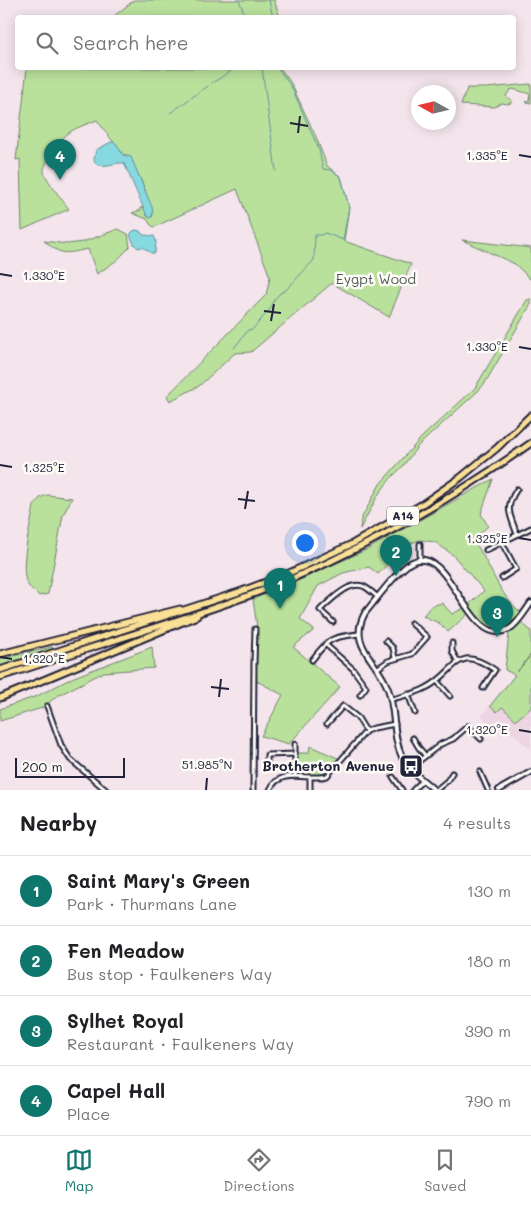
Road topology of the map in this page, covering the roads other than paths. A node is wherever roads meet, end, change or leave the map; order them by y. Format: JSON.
{"nodes":[{"id":1,"x":531,"y":415,"type":"edge"},
{"id":2,"x":531,"y":443,"type":"edge"},
{"id":3,"x":517,"y":489,"type":"dead end"},
{"id":4,"x":531,"y":528,"type":"edge"},
{"id":5,"x":517,"y":534,"type":"junction"},
{"id":6,"x":502,"y":543,"type":"junction"},
{"id":7,"x":420,"y":544,"type":"dead end"},
{"id":8,"x":486,"y":550,"type":"dead end"},
{"id":9,"x":420,"y":560,"type":"junction"},
{"id":10,"x":502,"y":578,"type":"dead end"},
{"id":11,"x":256,"y":589,"type":"junction"},
{"id":12,"x":378,"y":597,"type":"junction"},
{"id":13,"x":531,"y":603,"type":"edge"},
{"id":14,"x":188,"y":608,"type":"junction"},
{"id":15,"x":208,"y":610,"type":"junction"},
{"id":16,"x":333,"y":622,"type":"dead end"},
{"id":17,"x":411,"y":623,"type":"dead end"},
{"id":18,"x":256,"y":629,"type":"dead end"},
{"id":19,"x":359,"y":634,"type":"junction"},
{"id":20,"x":386,"y":641,"type":"dead end"},
{"id":21,"x":452,"y":643,"type":"dead end"},
{"id":22,"x":325,"y":644,"type":"junction"},
{"id":23,"x":0,"y":654,"type":"edge"},
{"id":24,"x":395,"y":658,"type":"junction"},
{"id":25,"x":312,"y":660,"type":"dead end"},
{"id":26,"x":458,"y":662,"type":"junction"},
{"id":27,"x":378,"y":668,"type":"junction"},
{"id":28,"x":0,"y":670,"type":"edge"},
{"id":29,"x":0,"y":677,"type":"edge"},
{"id":30,"x":437,"y":681,"type":"junction"},
{"id":31,"x":483,"y":688,"type":"dead end"},
{"id":32,"x":408,"y":694,"type":"junction"},
{"id":33,"x":360,"y":695,"type":"dead end"},
{"id":34,"x":450,"y":696,"type":"dead end"},
{"id":35,"x":0,"y":698,"type":"edge"},
{"id":36,"x":392,"y":698,"type":"junction"},
{"id":37,"x":47,"y":706,"type":"dead end"},
{"id":38,"x":415,"y":713,"type":"dead end"},
{"id":39,"x":327,"y":724,"type":"dead end"},
{"id":40,"x":396,"y":724,"type":"junction"},
{"id":41,"x":366,"y":731,"type":"junction"},
{"id":42,"x":413,"y":738,"type":"dead end"},
{"id":43,"x":481,"y":739,"type":"dead end"},
{"id":44,"x":295,"y":744,"type":"dead end"},
{"id":45,"x":295,"y":754,"type":"junction"},
{"id":46,"x":425,"y":755,"type":"junction"},
{"id":47,"x":267,"y":762,"type":"dead end"},
{"id":48,"x":409,"y":769,"type":"junction"},
{"id":49,"x":480,"y":772,"type":"dead end"},
{"id":50,"x":531,"y":772,"type":"edge"},
{"id":51,"x":452,"y":773,"type":"dead end"},
{"id":52,"x":295,"y":776,"type":"junction"},
{"id":53,"x":310,"y":777,"type":"junction"},
{"id":54,"x":393,"y":777,"type":"dead end"},
{"id":55,"x":422,"y":781,"type":"junction"},
{"id":56,"x":507,"y":788,"type":"edge"},
{"id":57,"x":106,"y":790,"type":"edge"},
{"id":58,"x":253,"y":790,"type":"edge"},
{"id":59,"x":270,"y":790,"type":"edge"},
{"id":60,"x":310,"y":790,"type":"edge"},
{"id":61,"x":402,"y":790,"type":"edge"},
{"id":62,"x":413,"y":790,"type":"edge"},
{"id":63,"x":435,"y":790,"type":"edge"},
{"id":64,"x":488,"y":790,"type":"edge"},
{"id":65,"x":499,"y":790,"type":"edge"}],
"edges":[{"from":1,"to":11,"type":"highway","number":"A14"},
{"from":2,"to":11,"type":"highway","number":"A14"},
{"from":3,"to":5,"type":"street"},
{"from":4,"to":5,"type":"street"},
{"from":5,"to":6,"type":"street"},
{"from":6,"to":8,"type":"street"},
{"from":6,"to":10,"type":"street"},
{"from":7,"to":9,"type":"street"},
{"from":9,"to":12,"type":"street"},
{"from":9,"to":13,"type":"street"},
{"from":11,"to":14,"type":"highway","number":"A14"},
{"from":11,"to":15,"type":"highway","number":"A14"},
{"from":12,"to":16,"type":"street"},
{"from":12,"to":19,"type":"street"},
{"from":14,"to":23,"type":"highway","number":"A14"},
{"from":14,"to":28,"type":"highway","number":"A14"},
{"from":15,"to":29,"type":"highway","number":"A14"},
{"from":15,"to":35,"type":"highway","number":"A14"},
{"from":17,"to":24,"type":"street"},
{"from":18,"to":58,"type":"street"},
{"from":19,"to":22,"type":"street"},
{"from":19,"to":27,"type":"street"},
{"from":20,"to":24,"type":"street"},
{"from":21,"to":26,"type":"street"},
{"from":22,"to":25,"type":"street"},
{"from":22,"to":33,"type":"street"},
{"from":24,"to":27,"type":"street"},
{"from":26,"to":30,"type":"street"},
{"from":26,"to":31,"type":"street"},
{"from":27,"to":36,"type":"street"},
{"from":30,"to":32,"type":"street"},
{"from":30,"to":34,"type":"street"},
{"from":32,"to":36,"type":"street"},
{"from":32,"to":38,"type":"street"},
{"from":36,"to":40,"type":"street"},
{"from":37,"to":57,"type":"street"},
{"from":39,"to":41,"type":"street"},
{"from":40,"to":41,"type":"street"},
{"from":40,"to":48,"type":"street"},
{"from":41,"to":53,"type":"street"},
{"from":42,"to":46,"type":"street"},
{"from":43,"to":46,"type":"street"},
{"from":44,"to":45,"type":"street"},
{"from":45,"to":47,"type":"street"},
{"from":45,"to":52,"type":"street"},
{"from":46,"to":48,"type":"street"},
{"from":48,"to":55,"type":"street"},
{"from":49,"to":64,"type":"street"},
{"from":50,"to":56,"type":"street"},
{"from":51,"to":63,"type":"street"},
{"from":52,"to":53,"type":"street"},
{"from":52,"to":59,"type":"street"},
{"from":53,"to":60,"type":"street"},
{"from":54,"to":61,"type":"street"},
{"from":55,"to":62,"type":"street"},
{"from":55,"to":63,"type":"street"},
{"from":56,"to":65,"type":"street"}]}
